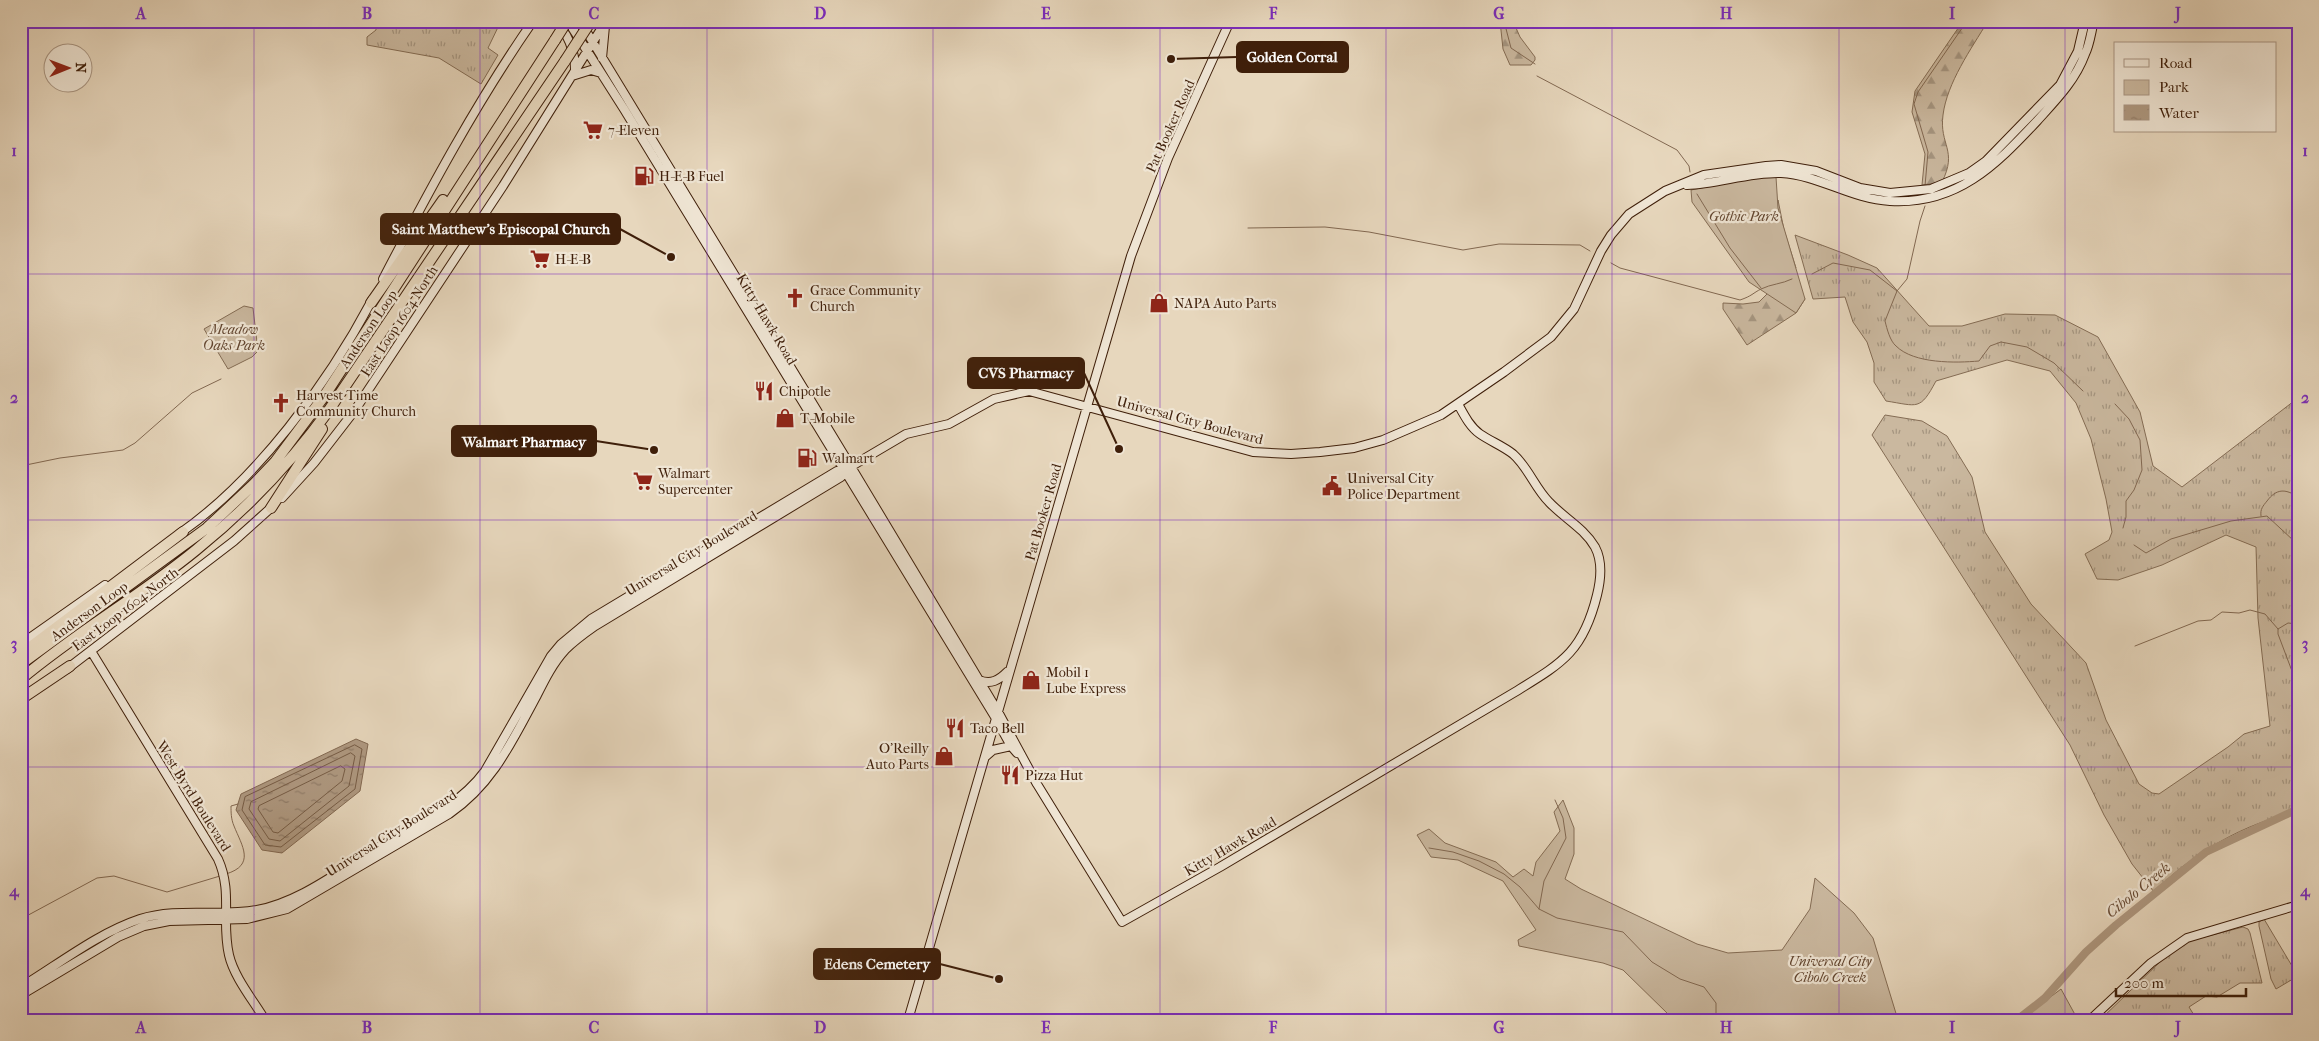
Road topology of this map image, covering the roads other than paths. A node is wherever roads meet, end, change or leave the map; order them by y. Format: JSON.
{"nodes":[{"id":1,"x":552,"y":21,"type":"edge"},
{"id":2,"x":567,"y":21,"type":"edge"},
{"id":3,"x":580,"y":21,"type":"edge"},
{"id":4,"x":591,"y":21,"type":"edge"},
{"id":5,"x":1230,"y":21,"type":"edge"},
{"id":6,"x":2085,"y":21,"type":"edge"},
{"id":7,"x":2094,"y":21,"type":"edge"},
{"id":8,"x":534,"y":22,"type":"edge"},
{"id":9,"x":606,"y":22,"type":"edge"},
{"id":10,"x":593,"y":42,"type":"junction"},
{"id":11,"x":587,"y":52,"type":"junction"},
{"id":12,"x":602,"y":58,"type":"junction"},
{"id":13,"x":601,"y":72,"type":"junction"},
{"id":14,"x":573,"y":74,"type":"junction"},
{"id":15,"x":532,"y":75,"type":"junction"},
{"id":16,"x":1682,"y":185,"type":"junction"},
{"id":17,"x":371,"y":303,"type":"junction"},
{"id":18,"x":346,"y":386,"type":"junction"},
{"id":19,"x":1458,"y":404,"type":"junction"},
{"id":20,"x":1087,"y":406,"type":"junction"},
{"id":21,"x":848,"y":468,"type":"junction"},
{"id":22,"x":271,"y":508,"type":"junction"},
{"id":23,"x":183,"y":532,"type":"junction"},
{"id":24,"x":951,"y":639,"type":"junction"},
{"id":25,"x":21,"y":644,"type":"edge"},
{"id":26,"x":91,"y":651,"type":"junction"},
{"id":27,"x":21,"y":654,"type":"edge"},
{"id":28,"x":21,"y":664,"type":"edge"},
{"id":29,"x":70,"y":666,"type":"junction"},
{"id":30,"x":1009,"y":671,"type":"junction"},
{"id":31,"x":21,"y":679,"type":"edge"},
{"id":32,"x":979,"y":680,"type":"junction"},
{"id":33,"x":21,"y":699,"type":"edge"},
{"id":34,"x":21,"y":703,"type":"edge"},
{"id":35,"x":996,"y":713,"type":"junction"},
{"id":36,"x":1010,"y":746,"type":"junction"},
{"id":37,"x":1022,"y":758,"type":"junction"},
{"id":38,"x":983,"y":759,"type":"junction"},
{"id":39,"x":2298,"y":905,"type":"edge"},
{"id":40,"x":227,"y":915,"type":"junction"},
{"id":41,"x":22,"y":990,"type":"edge"},
{"id":42,"x":265,"y":1020,"type":"edge"},
{"id":43,"x":908,"y":1020,"type":"edge"},
{"id":44,"x":2090,"y":1020,"type":"edge"}],
"edges":[{"from":1,"to":14,"type":"main road"},
{"from":2,"to":11,"type":"main road","name":"Kitty Hawk Road"},
{"from":2,"to":15,"type":"highway","name":"Anderson Loop","bridge":true},
{"from":3,"to":10,"type":"main road","name":"Kitty Hawk Road"},
{"from":4,"to":18,"type":"highway","name":"Anderson Loop","bridge":true},
{"from":5,"to":20,"type":"main road","name":"Pat Booker Road"},
{"from":6,"to":16,"type":"main road","name":"Universal City Boulevard"},
{"from":7,"to":16,"type":"main road","name":"Universal City Boulevard"},
{"from":8,"to":17,"type":"main road","name":"East Loop 1604 North"},
{"from":9,"to":10,"type":"main road","name":"East Loop 1604 North"},
{"from":9,"to":12,"type":"main road"},
{"from":10,"to":11,"type":"main road","name":"East Loop 1604 North"},
{"from":10,"to":12,"type":"main road","name":"Kitty Hawk Road"},
{"from":11,"to":13,"type":"main road","name":"Kitty Hawk Road"},
{"from":11,"to":14,"type":"main road","name":"East Loop 1604 North"},
{"from":12,"to":21,"type":"main road","name":"Kitty Hawk Road"},
{"from":13,"to":14,"type":"main road"},
{"from":13,"to":21,"type":"main road","name":"Kitty Hawk Road"},
{"from":14,"to":22,"type":"main road","name":"East Loop 1604 North"},
{"from":15,"to":17,"type":"highway"},
{"from":15,"to":28,"type":"highway","name":"Anderson Loop"},
{"from":16,"to":19,"type":"main road","name":"Universal City Boulevard"},
{"from":17,"to":23,"type":"main road","name":"East Loop 1604 North"},
{"from":18,"to":22,"type":"highway"},
{"from":18,"to":31,"type":"highway","name":"Anderson Loop"},
{"from":19,"to":20,"type":"main road","name":"Universal City Boulevard"},
{"from":19,"to":37,"type":"main road","name":"Kitty Hawk Road"},
{"from":20,"to":21,"type":"main road","name":"Universal City Boulevard"},
{"from":20,"to":30,"type":"main road","name":"Pat Booker Road"},
{"from":21,"to":24,"type":"main road","name":"Kitty Hawk Road"},
{"from":21,"to":40,"type":"main road","name":"Universal City Boulevard"},
{"from":22,"to":26,"type":"main road","name":"East Loop 1604 North"},
{"from":23,"to":25,"type":"main road","name":"East Loop 1604 North"},
{"from":23,"to":27,"type":"highway"},
{"from":24,"to":32,"type":"main road","name":"Kitty Hawk Road"},
{"from":24,"to":35,"type":"main road","name":"Kitty Hawk Road"},
{"from":26,"to":29,"type":"main road","name":"East Loop 1604 North"},
{"from":26,"to":40,"type":"main road","name":"West Byrd Boulevard"},
{"from":29,"to":33,"type":"highway"},
{"from":29,"to":34,"type":"main road","name":"East Loop 1604 North"},
{"from":30,"to":32,"type":"main road"},
{"from":30,"to":35,"type":"main road","name":"Pat Booker Road"},
{"from":32,"to":35,"type":"main road","name":"Kitty Hawk Road"},
{"from":35,"to":36,"type":"main road","name":"Kitty Hawk Road"},
{"from":35,"to":37,"type":"main road","name":"Kitty Hawk Road"},
{"from":35,"to":38,"type":"main road","name":"Pat Booker Road"},
{"from":36,"to":37,"type":"main road","name":"Kitty Hawk Road"},
{"from":36,"to":38,"type":"main road"},
{"from":38,"to":43,"type":"main road","name":"Pat Booker Road"},
{"from":39,"to":44,"type":"main road"},
{"from":40,"to":41,"type":"main road","name":"Universal City Boulevard"},
{"from":40,"to":42,"type":"main road","name":"West Byrd Boulevard"}]}
